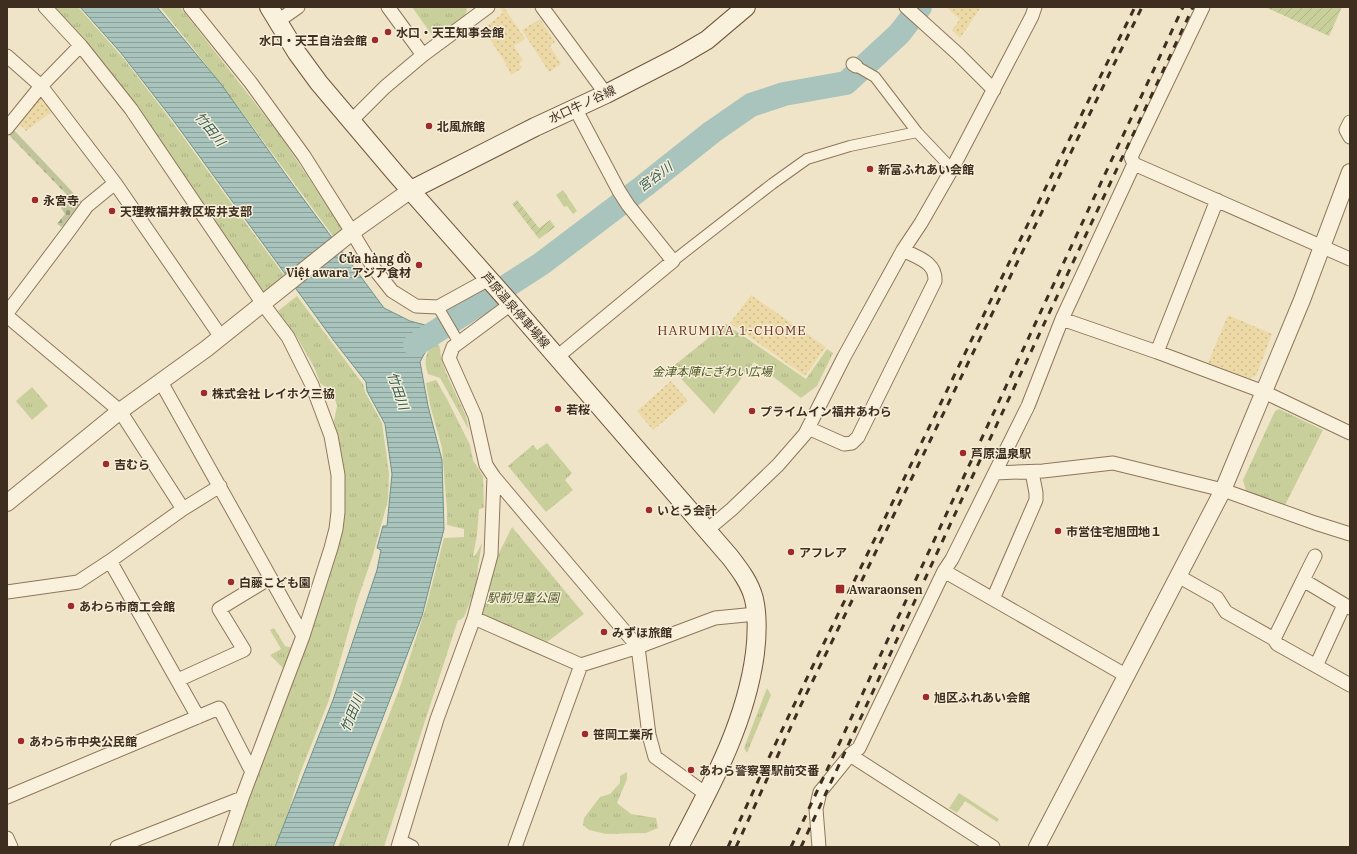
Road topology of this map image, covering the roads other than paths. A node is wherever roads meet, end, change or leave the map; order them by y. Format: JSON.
{"nodes":[{"id":1,"x":45,"y":7,"type":"edge"},
{"id":2,"x":190,"y":7,"type":"edge"},
{"id":3,"x":298,"y":7,"type":"edge"},
{"id":4,"x":388,"y":7,"type":"edge"},
{"id":5,"x":542,"y":7,"type":"edge"},
{"id":6,"x":746,"y":7,"type":"edge"},
{"id":7,"x":906,"y":7,"type":"edge"},
{"id":8,"x":1035,"y":7,"type":"edge"},
{"id":9,"x":1203,"y":7,"type":"edge"},
{"id":10,"x":482,"y":9,"type":"edge"},
{"id":11,"x":273,"y":14,"type":"edge"},
{"id":12,"x":77,"y":49,"type":"dead end"},
{"id":13,"x":423,"y":55,"type":"junction"},
{"id":14,"x":7,"y":56,"type":"edge"},
{"id":15,"x":855,"y":65,"type":"dead end"},
{"id":16,"x":41,"y":86,"type":"junction"},
{"id":17,"x":994,"y":90,"type":"junction"},
{"id":18,"x":606,"y":94,"type":"junction"},
{"id":19,"x":575,"y":108,"type":"junction"},
{"id":20,"x":351,"y":121,"type":"junction"},
{"id":21,"x":1350,"y":122,"type":"edge"},
{"id":22,"x":7,"y":128,"type":"edge"},
{"id":23,"x":917,"y":132,"type":"junction"},
{"id":24,"x":1350,"y":137,"type":"edge"},
{"id":25,"x":1134,"y":164,"type":"junction"},
{"id":26,"x":952,"y":169,"type":"junction"},
{"id":27,"x":1350,"y":172,"type":"edge"},
{"id":28,"x":115,"y":183,"type":"junction"},
{"id":29,"x":411,"y":190,"type":"junction"},
{"id":30,"x":1217,"y":200,"type":"junction"},
{"id":31,"x":352,"y":232,"type":"junction"},
{"id":32,"x":1322,"y":246,"type":"junction"},
{"id":33,"x":903,"y":250,"type":"junction"},
{"id":34,"x":1350,"y":258,"type":"edge"},
{"id":35,"x":674,"y":262,"type":"junction"},
{"id":36,"x":489,"y":279,"type":"junction"},
{"id":37,"x":508,"y":300,"type":"junction"},
{"id":38,"x":266,"y":302,"type":"junction"},
{"id":39,"x":438,"y":307,"type":"junction"},
{"id":40,"x":7,"y":313,"type":"edge"},
{"id":41,"x":7,"y":316,"type":"edge"},
{"id":42,"x":1062,"y":319,"type":"junction"},
{"id":43,"x":221,"y":337,"type":"junction"},
{"id":44,"x":459,"y":343,"type":"junction"},
{"id":45,"x":1156,"y":352,"type":"junction"},
{"id":46,"x":557,"y":357,"type":"junction"},
{"id":47,"x":161,"y":382,"type":"junction"},
{"id":48,"x":1264,"y":392,"type":"junction"},
{"id":49,"x":120,"y":411,"type":"junction"},
{"id":50,"x":808,"y":428,"type":"junction"},
{"id":51,"x":1350,"y":433,"type":"edge"},
{"id":52,"x":1032,"y":472,"type":"junction"},
{"id":53,"x":995,"y":473,"type":"junction"},
{"id":54,"x":494,"y":477,"type":"junction"},
{"id":55,"x":220,"y":486,"type":"junction"},
{"id":56,"x":1223,"y":490,"type":"junction"},
{"id":57,"x":7,"y":503,"type":"edge"},
{"id":58,"x":184,"y":509,"type":"junction"},
{"id":59,"x":707,"y":530,"type":"junction"},
{"id":60,"x":1350,"y":534,"type":"edge"},
{"id":61,"x":1315,"y":556,"type":"dead end"},
{"id":62,"x":110,"y":561,"type":"junction"},
{"id":63,"x":944,"y":572,"type":"junction"},
{"id":64,"x":1178,"y":576,"type":"junction"},
{"id":65,"x":270,"y":578,"type":"junction"},
{"id":66,"x":1304,"y":580,"type":"junction"},
{"id":67,"x":7,"y":592,"type":"edge"},
{"id":68,"x":993,"y":599,"type":"junction"},
{"id":69,"x":1347,"y":606,"type":"edge"},
{"id":70,"x":756,"y":614,"type":"junction"},
{"id":71,"x":474,"y":618,"type":"junction"},
{"id":72,"x":303,"y":636,"type":"junction"},
{"id":73,"x":1274,"y":639,"type":"junction"},
{"id":74,"x":638,"y":647,"type":"junction"},
{"id":75,"x":580,"y":665,"type":"junction"},
{"id":76,"x":1316,"y":666,"type":"junction"},
{"id":77,"x":1127,"y":676,"type":"junction"},
{"id":78,"x":178,"y":680,"type":"junction"},
{"id":79,"x":1350,"y":685,"type":"edge"},
{"id":80,"x":198,"y":717,"type":"junction"},
{"id":81,"x":850,"y":755,"type":"junction"},
{"id":82,"x":252,"y":772,"type":"junction"},
{"id":83,"x":706,"y":794,"type":"junction"},
{"id":84,"x":7,"y":797,"type":"edge"},
{"id":85,"x":242,"y":798,"type":"junction"},
{"id":86,"x":7,"y":838,"type":"edge"},
{"id":87,"x":399,"y":844,"type":"edge"},
{"id":88,"x":11,"y":847,"type":"edge"},
{"id":89,"x":117,"y":847,"type":"edge"},
{"id":90,"x":225,"y":847,"type":"edge"},
{"id":91,"x":412,"y":847,"type":"edge"},
{"id":92,"x":515,"y":847,"type":"edge"},
{"id":93,"x":679,"y":847,"type":"edge"},
{"id":94,"x":819,"y":847,"type":"edge"},
{"id":95,"x":994,"y":847,"type":"edge"},
{"id":96,"x":1037,"y":847,"type":"edge"}],
"edges":[{"from":1,"to":38,"type":"street"},
{"from":2,"to":31,"type":"street"},
{"from":3,"to":11,"type":"street"},
{"from":4,"to":13,"type":"street"},
{"from":5,"to":18,"type":"street"},
{"from":6,"to":18,"type":"main road","name":"水口牛ノ谷線"},
{"from":7,"to":17,"type":"street"},
{"from":8,"to":17,"type":"street"},
{"from":9,"to":25,"type":"street"},
{"from":10,"to":13,"type":"street"},
{"from":11,"to":20,"type":"main road","name":"芦原温泉停車場線"},
{"from":12,"to":16,"type":"street"},
{"from":13,"to":20,"type":"street"},
{"from":14,"to":16,"type":"street"},
{"from":15,"to":23,"type":"street"},
{"from":16,"to":22,"type":"street"},
{"from":16,"to":28,"type":"street"},
{"from":17,"to":26,"type":"street"},
{"from":18,"to":19,"type":"main road","name":"水口牛ノ谷線"},
{"from":19,"to":29,"type":"main road","name":"水口牛ノ谷線"},
{"from":19,"to":35,"type":"street"},
{"from":20,"to":29,"type":"main road","name":"芦原温泉停車場線"},
{"from":21,"to":24,"type":"street"},
{"from":23,"to":26,"type":"street"},
{"from":23,"to":35,"type":"street"},
{"from":25,"to":30,"type":"street"},
{"from":25,"to":42,"type":"street"},
{"from":26,"to":33,"type":"street"},
{"from":27,"to":32,"type":"street"},
{"from":28,"to":40,"type":"street"},
{"from":28,"to":43,"type":"street"},
{"from":29,"to":31,"type":"street"},
{"from":29,"to":36,"type":"main road","name":"芦原温泉停車場線"},
{"from":30,"to":32,"type":"street"},
{"from":30,"to":45,"type":"street"},
{"from":31,"to":38,"type":"street"},
{"from":31,"to":39,"type":"street"},
{"from":32,"to":34,"type":"street"},
{"from":32,"to":48,"type":"street"},
{"from":33,"to":50,"type":"street"},
{"from":33,"to":50,"type":"street"},
{"from":35,"to":46,"type":"street"},
{"from":36,"to":37,"type":"main road","name":"芦原温泉停車場線"},
{"from":36,"to":39,"type":"street"},
{"from":37,"to":44,"type":"street"},
{"from":37,"to":46,"type":"main road","name":"芦原温泉停車場線"},
{"from":38,"to":43,"type":"street"},
{"from":38,"to":72,"type":"street"},
{"from":39,"to":44,"type":"street"},
{"from":41,"to":49,"type":"street"},
{"from":42,"to":45,"type":"street"},
{"from":42,"to":53,"type":"street"},
{"from":43,"to":47,"type":"street"},
{"from":44,"to":54,"type":"street"},
{"from":45,"to":48,"type":"street"},
{"from":46,"to":59,"type":"main road","name":"芦原温泉停車場線"},
{"from":47,"to":49,"type":"street"},
{"from":47,"to":55,"type":"street"},
{"from":48,"to":51,"type":"street"},
{"from":48,"to":56,"type":"street"},
{"from":49,"to":57,"type":"street"},
{"from":49,"to":58,"type":"street"},
{"from":50,"to":59,"type":"street"},
{"from":52,"to":53,"type":"street"},
{"from":52,"to":56,"type":"street"},
{"from":52,"to":68,"type":"street"},
{"from":53,"to":63,"type":"street"},
{"from":54,"to":71,"type":"street"},
{"from":54,"to":74,"type":"street"},
{"from":55,"to":58,"type":"street"},
{"from":55,"to":65,"type":"street"},
{"from":56,"to":60,"type":"street"},
{"from":56,"to":64,"type":"street"},
{"from":58,"to":62,"type":"street"},
{"from":59,"to":70,"type":"main road","name":"芦原温泉停車場線"},
{"from":61,"to":66,"type":"street"},
{"from":62,"to":67,"type":"street"},
{"from":62,"to":78,"type":"street"},
{"from":63,"to":68,"type":"street"},
{"from":63,"to":81,"type":"street"},
{"from":64,"to":73,"type":"street"},
{"from":64,"to":77,"type":"street"},
{"from":65,"to":72,"type":"street"},
{"from":65,"to":78,"type":"street"},
{"from":66,"to":69,"type":"street"},
{"from":66,"to":73,"type":"street"},
{"from":68,"to":77,"type":"street"},
{"from":69,"to":76,"type":"street"},
{"from":70,"to":74,"type":"street"},
{"from":70,"to":83,"type":"main road","name":"芦原温泉停車場線"},
{"from":71,"to":75,"type":"street"},
{"from":71,"to":87,"type":"street"},
{"from":72,"to":82,"type":"street"},
{"from":73,"to":76,"type":"street"},
{"from":74,"to":75,"type":"street"},
{"from":74,"to":83,"type":"street"},
{"from":75,"to":92,"type":"street"},
{"from":76,"to":79,"type":"street"},
{"from":77,"to":96,"type":"street"},
{"from":78,"to":80,"type":"street"},
{"from":80,"to":82,"type":"street"},
{"from":80,"to":84,"type":"street"},
{"from":81,"to":94,"type":"street"},
{"from":81,"to":95,"type":"street"},
{"from":82,"to":85,"type":"street"},
{"from":83,"to":93,"type":"main road","name":"芦原温泉停車場線"},
{"from":85,"to":89,"type":"street"},
{"from":85,"to":90,"type":"street"},
{"from":86,"to":88,"type":"street"},
{"from":87,"to":91,"type":"street"}]}
